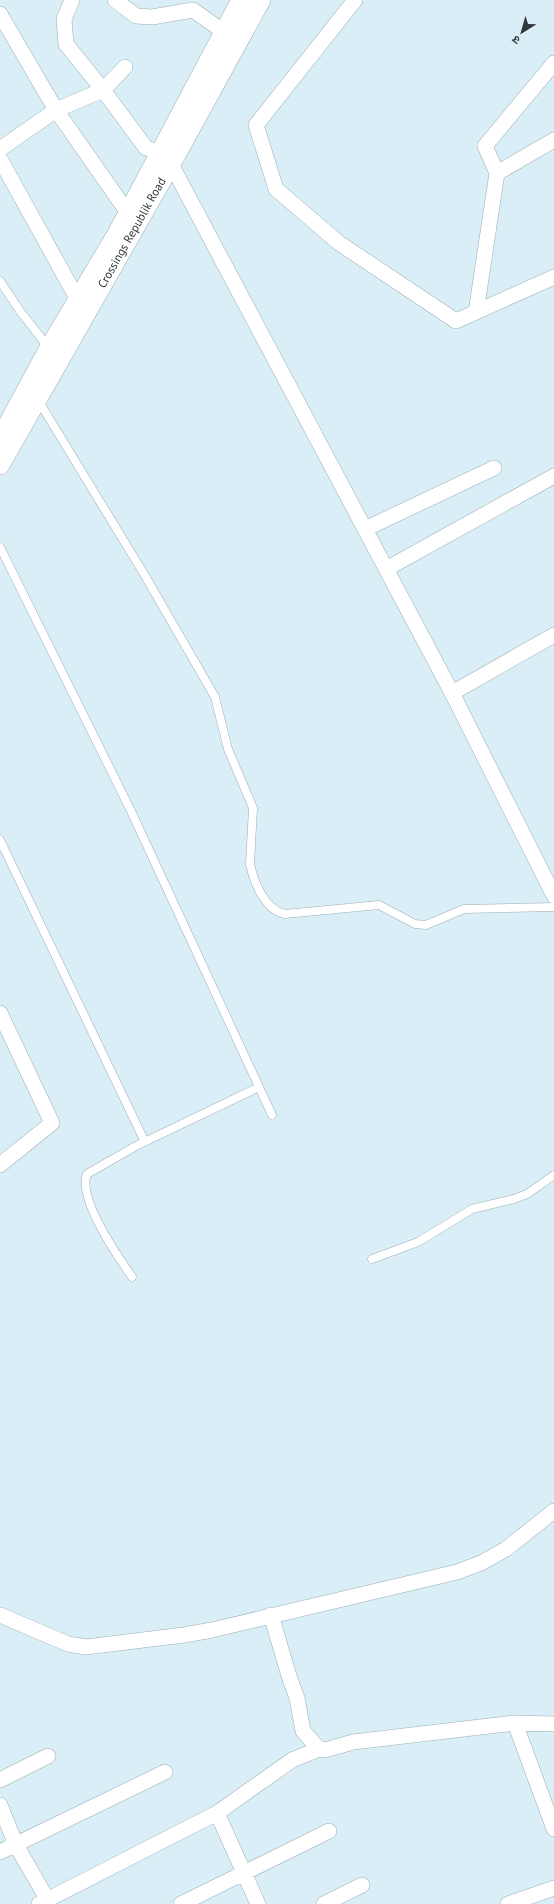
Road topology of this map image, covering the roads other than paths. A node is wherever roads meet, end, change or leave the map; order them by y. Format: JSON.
{"nodes":[{"id":1,"x":72,"y":0,"type":"edge"},
{"id":2,"x":115,"y":0,"type":"edge"},
{"id":3,"x":240,"y":0,"type":"edge"},
{"id":4,"x":261,"y":0,"type":"edge"},
{"id":5,"x":355,"y":0,"type":"edge"},
{"id":6,"x":0,"y":14,"type":"edge"},
{"id":7,"x":224,"y":32,"type":"junction"},
{"id":8,"x":554,"y":63,"type":"edge"},
{"id":9,"x":125,"y":67,"type":"dead end"},
{"id":10,"x":103,"y":90,"type":"junction"},
{"id":11,"x":56,"y":110,"type":"junction"},
{"id":12,"x":554,"y":140,"type":"edge"},
{"id":13,"x":0,"y":149,"type":"edge"},
{"id":14,"x":166,"y":158,"type":"junction"},
{"id":15,"x":0,"y":159,"type":"edge"},
{"id":16,"x":496,"y":173,"type":"junction"},
{"id":17,"x":128,"y":214,"type":"junction"},
{"id":18,"x":554,"y":277,"type":"edge"},
{"id":19,"x":0,"y":281,"type":"edge"},
{"id":20,"x":78,"y":300,"type":"junction"},
{"id":21,"x":476,"y":312,"type":"junction"},
{"id":22,"x":50,"y":348,"type":"junction"},
{"id":23,"x":38,"y":400,"type":"junction"},
{"id":24,"x":0,"y":439,"type":"edge"},
{"id":25,"x":0,"y":465,"type":"edge"},
{"id":26,"x":494,"y":468,"type":"dead end"},
{"id":27,"x":554,"y":476,"type":"edge"},
{"id":28,"x":365,"y":529,"type":"junction"},
{"id":29,"x":0,"y":547,"type":"edge"},
{"id":30,"x":386,"y":568,"type":"junction"},
{"id":31,"x":554,"y":635,"type":"edge"},
{"id":32,"x":452,"y":693,"type":"junction"},
{"id":33,"x":0,"y":840,"type":"edge"},
{"id":34,"x":554,"y":896,"type":"edge"},
{"id":35,"x":554,"y":907,"type":"edge"},
{"id":36,"x":0,"y":1012,"type":"edge"},
{"id":37,"x":259,"y":1087,"type":"junction"},
{"id":38,"x":272,"y":1115,"type":"dead end"},
{"id":39,"x":145,"y":1142,"type":"junction"},
{"id":40,"x":0,"y":1165,"type":"edge"},
{"id":41,"x":554,"y":1175,"type":"edge"},
{"id":42,"x":372,"y":1259,"type":"dead end"},
{"id":43,"x":132,"y":1277,"type":"dead end"},
{"id":44,"x":554,"y":1511,"type":"edge"},
{"id":45,"x":0,"y":1615,"type":"edge"},
{"id":46,"x":271,"y":1615,"type":"junction"},
{"id":47,"x":515,"y":1723,"type":"junction"},
{"id":48,"x":554,"y":1724,"type":"edge"},
{"id":49,"x":318,"y":1749,"type":"junction"},
{"id":50,"x":48,"y":1756,"type":"dead end"},
{"id":51,"x":165,"y":1772,"type":"dead end"},
{"id":52,"x":0,"y":1780,"type":"edge"},
{"id":53,"x":0,"y":1805,"type":"edge"},
{"id":54,"x":550,"y":1807,"type":"edge"},
{"id":55,"x":217,"y":1813,"type":"junction"},
{"id":56,"x":554,"y":1829,"type":"edge"},
{"id":57,"x":329,"y":1831,"type":"dead end"},
{"id":58,"x":16,"y":1844,"type":"junction"},
{"id":59,"x":0,"y":1852,"type":"edge"},
{"id":60,"x":245,"y":1873,"type":"junction"},
{"id":61,"x":362,"y":1885,"type":"dead end"},
{"id":62,"x":554,"y":1888,"type":"edge"},
{"id":63,"x":45,"y":1902,"type":"edge"},
{"id":64,"x":181,"y":1904,"type":"edge"},
{"id":65,"x":258,"y":1904,"type":"edge"},
{"id":66,"x":324,"y":1904,"type":"edge"},
{"id":67,"x":508,"y":1904,"type":"edge"}],
"edges":[{"from":1,"to":10,"type":"street"},
{"from":2,"to":7,"type":"street"},
{"from":3,"to":7,"type":"street"},
{"from":4,"to":14,"type":"street","name":"Crossings Republik Road"},
{"from":5,"to":21,"type":"street"},
{"from":6,"to":11,"type":"street"},
{"from":7,"to":14,"type":"street"},
{"from":8,"to":16,"type":"street"},
{"from":9,"to":10,"type":"street"},
{"from":10,"to":11,"type":"street"},
{"from":10,"to":14,"type":"street"},
{"from":11,"to":13,"type":"street"},
{"from":11,"to":17,"type":"street"},
{"from":12,"to":16,"type":"street"},
{"from":14,"to":17,"type":"street"},
{"from":14,"to":23,"type":"street","name":"Crossings Republik Road"},
{"from":14,"to":28,"type":"street"},
{"from":15,"to":20,"type":"street"},
{"from":16,"to":21,"type":"street"},
{"from":17,"to":20,"type":"street"},
{"from":18,"to":21,"type":"street"},
{"from":19,"to":22,"type":"lane"},
{"from":20,"to":22,"type":"street"},
{"from":22,"to":24,"type":"street"},
{"from":23,"to":25,"type":"street","name":"Crossings Republik Road"},
{"from":23,"to":35,"type":"lane"},
{"from":26,"to":28,"type":"street"},
{"from":27,"to":30,"type":"street"},
{"from":28,"to":30,"type":"street"},
{"from":29,"to":37,"type":"lane"},
{"from":30,"to":32,"type":"street"},
{"from":31,"to":32,"type":"street"},
{"from":32,"to":34,"type":"street"},
{"from":33,"to":39,"type":"lane"},
{"from":36,"to":40,"type":"street"},
{"from":37,"to":38,"type":"lane"},
{"from":37,"to":39,"type":"lane"},
{"from":39,"to":43,"type":"lane"},
{"from":41,"to":42,"type":"lane"},
{"from":44,"to":46,"type":"street"},
{"from":45,"to":46,"type":"street"},
{"from":46,"to":49,"type":"street"},
{"from":47,"to":48,"type":"street"},
{"from":47,"to":49,"type":"street"},
{"from":47,"to":54,"type":"street"},
{"from":49,"to":55,"type":"street"},
{"from":50,"to":52,"type":"street"},
{"from":51,"to":58,"type":"street"},
{"from":53,"to":58,"type":"street"},
{"from":54,"to":56,"type":"street"},
{"from":55,"to":60,"type":"street"},
{"from":55,"to":63,"type":"street"},
{"from":57,"to":60,"type":"street"},
{"from":58,"to":59,"type":"street"},
{"from":58,"to":63,"type":"street"},
{"from":60,"to":64,"type":"street"},
{"from":60,"to":65,"type":"street"},
{"from":61,"to":66,"type":"street"},
{"from":62,"to":67,"type":"street"}]}
